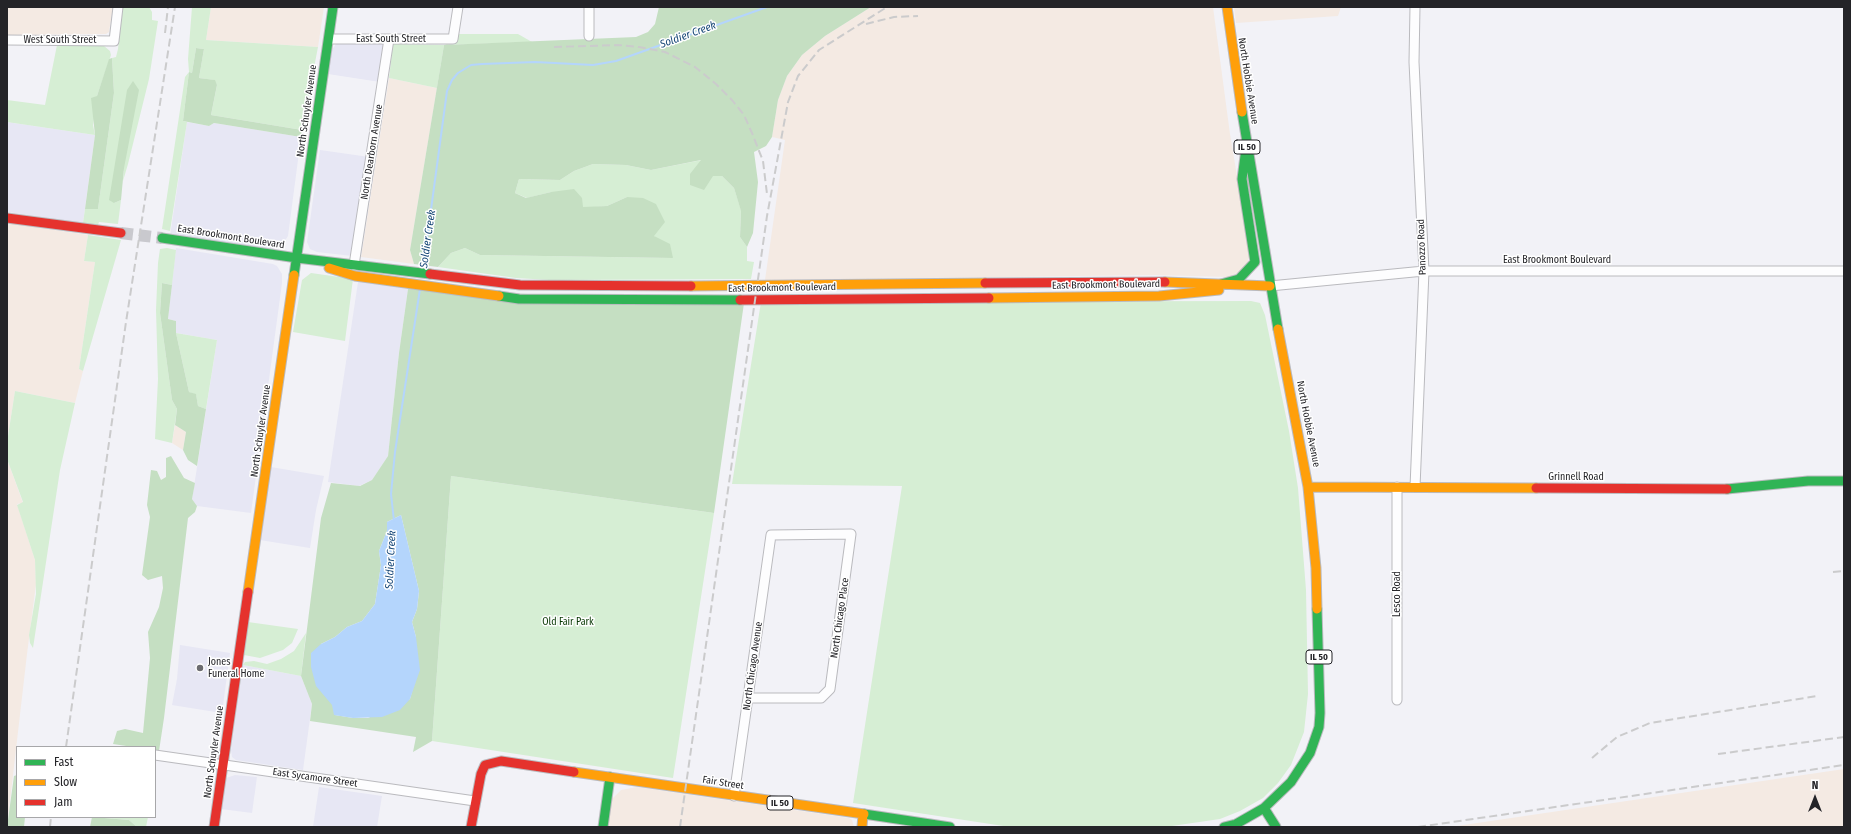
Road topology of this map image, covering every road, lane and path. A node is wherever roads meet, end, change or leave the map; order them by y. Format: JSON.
{"nodes":[{"id":1,"x":118,"y":7,"type":"edge"},
{"id":2,"x":333,"y":7,"type":"edge"},
{"id":3,"x":458,"y":7,"type":"edge"},
{"id":4,"x":589,"y":7,"type":"edge"},
{"id":5,"x":1227,"y":7,"type":"edge"},
{"id":6,"x":1415,"y":7,"type":"edge"},
{"id":7,"x":589,"y":36,"type":"dead end"},
{"id":8,"x":328,"y":39,"type":"junction"},
{"id":9,"x":390,"y":39,"type":"junction"},
{"id":10,"x":7,"y":40,"type":"edge"},
{"id":11,"x":1247,"y":144,"type":"junction"},
{"id":12,"x":7,"y":218,"type":"edge"},
{"id":13,"x":121,"y":232,"type":"tunnel mouth"},
{"id":14,"x":162,"y":238,"type":"tunnel mouth"},
{"id":15,"x":297,"y":258,"type":"junction"},
{"id":16,"x":354,"y":265,"type":"junction"},
{"id":17,"x":1424,"y":271,"type":"junction"},
{"id":18,"x":1844,"y":271,"type":"edge"},
{"id":19,"x":1221,"y":284,"type":"junction"},
{"id":20,"x":1270,"y":286,"type":"junction"},
{"id":21,"x":1844,"y":480,"type":"edge"},
{"id":22,"x":1308,"y":487,"type":"junction"},
{"id":23,"x":1397,"y":487,"type":"junction"},
{"id":24,"x":1415,"y":487,"type":"junction"},
{"id":25,"x":851,"y":534,"type":"joint"},
{"id":26,"x":749,"y":698,"type":"junction"},
{"id":27,"x":1396,"y":700,"type":"dead end"},
{"id":28,"x":156,"y":754,"type":"edge"},
{"id":29,"x":223,"y":764,"type":"junction"},
{"id":30,"x":610,"y":777,"type":"junction"},
{"id":31,"x":734,"y":796,"type":"junction"},
{"id":32,"x":475,"y":801,"type":"junction"},
{"id":33,"x":1264,"y":808,"type":"junction"},
{"id":34,"x":863,"y":814,"type":"junction"},
{"id":35,"x":214,"y":827,"type":"edge"},
{"id":36,"x":471,"y":827,"type":"edge"},
{"id":37,"x":603,"y":827,"type":"edge"},
{"id":38,"x":862,"y":827,"type":"edge"},
{"id":39,"x":950,"y":827,"type":"edge"},
{"id":40,"x":1224,"y":827,"type":"edge"},
{"id":41,"x":1276,"y":827,"type":"edge"}],
"edges":[{"from":1,"to":10,"type":"street","name":"West South Street"},
{"from":2,"to":8,"type":"main road","name":"North Schuyler Avenue"},
{"from":3,"to":9,"type":"street","name":"East South Street"},
{"from":4,"to":7,"type":"street"},
{"from":5,"to":11,"type":"main road","name":"North Hobbie Avenue","number":"IL 50"},
{"from":6,"to":17,"type":"street","name":"Panozzo Road"},
{"from":8,"to":9,"type":"street","name":"East South Street"},
{"from":8,"to":15,"type":"main road","name":"North Schuyler Avenue"},
{"from":9,"to":16,"type":"street","name":"North Dearborn Avenue"},
{"from":11,"to":19,"type":"main road"},
{"from":11,"to":20,"type":"main road","name":"North Hobbie Avenue","number":"IL 50"},
{"from":12,"to":13,"type":"main road"},
{"from":14,"to":15,"type":"main road","name":"East Brookmont Boulevard"},
{"from":15,"to":16,"type":"main road","name":"East Brookmont Boulevard"},
{"from":15,"to":20,"type":"main road","name":"East Brookmont Boulevard"},
{"from":15,"to":29,"type":"main road","name":"North Schuyler Avenue"},
{"from":16,"to":19,"type":"main road","name":"East Brookmont Boulevard"},
{"from":17,"to":18,"type":"street","name":"East Brookmont Boulevard"},
{"from":17,"to":20,"type":"street","name":"East Brookmont Boulevard"},
{"from":17,"to":24,"type":"street","name":"Panozzo Road"},
{"from":19,"to":20,"type":"main road","name":"East Brookmont Boulevard"},
{"from":20,"to":22,"type":"main road","name":"North Hobbie Avenue","number":"IL 50"},
{"from":21,"to":24,"type":"main road","name":"Grinnell Road"},
{"from":22,"to":23,"type":"main road","name":"Grinnell Road"},
{"from":22,"to":33,"type":"main road","name":"North Hobbie Avenue","number":"IL 50"},
{"from":23,"to":24,"type":"main road","name":"Grinnell Road"},
{"from":23,"to":27,"type":"street","name":"Lesco Road"},
{"from":25,"to":26,"type":"street","name":"North Chicago Place"},
{"from":25,"to":26,"type":"street","name":"North Chicago Avenue"},
{"from":26,"to":31,"type":"street","name":"North Chicago Avenue"},
{"from":28,"to":29,"type":"street","name":"East Sycamore Street"},
{"from":29,"to":32,"type":"street","name":"East Sycamore Street"},
{"from":29,"to":35,"type":"main road","name":"North Schuyler Avenue"},
{"from":30,"to":31,"type":"main road","name":"Fair Street","number":"IL 50"},
{"from":30,"to":32,"type":"main road","name":"Fair Street","number":"IL 50"},
{"from":30,"to":37,"type":"main road"},
{"from":31,"to":34,"type":"main road","name":"Fair Street","number":"IL 50"},
{"from":32,"to":36,"type":"main road","number":"IL 50"},
{"from":33,"to":40,"type":"main road","number":"IL 50"},
{"from":33,"to":41,"type":"main road"},
{"from":34,"to":38,"type":"main road"},
{"from":34,"to":39,"type":"main road","name":"Fair Street","number":"IL 50"}]}
